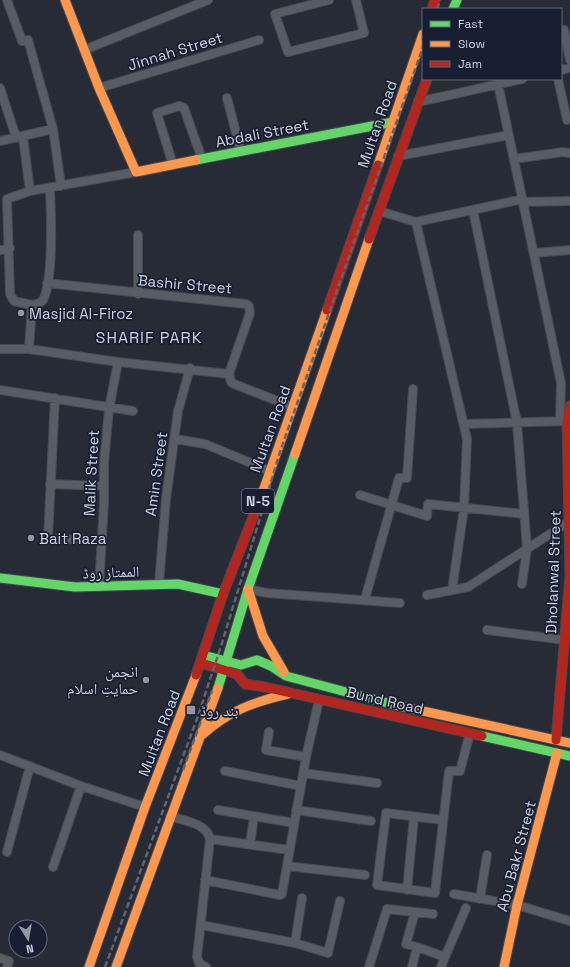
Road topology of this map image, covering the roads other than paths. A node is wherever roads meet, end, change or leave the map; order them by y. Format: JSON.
{"nodes":[{"id":1,"x":7,"y":0,"type":"edge"},
{"id":2,"x":65,"y":0,"type":"edge"},
{"id":3,"x":208,"y":0,"type":"edge"},
{"id":4,"x":329,"y":0,"type":"edge"},
{"id":5,"x":356,"y":0,"type":"edge"},
{"id":6,"x":564,"y":30,"type":"dead end"},
{"id":7,"x":422,"y":37,"type":"edge"},
{"id":8,"x":259,"y":40,"type":"dead end"},
{"id":9,"x":84,"y":50,"type":"junction"},
{"id":10,"x":570,"y":60,"type":"edge"},
{"id":11,"x":427,"y":80,"type":"edge"},
{"id":12,"x":514,"y":80,"type":"edge"},
{"id":13,"x":558,"y":80,"type":"edge"},
{"id":14,"x":498,"y":82,"type":"edge"},
{"id":15,"x":0,"y":88,"type":"edge"},
{"id":16,"x":99,"y":88,"type":"junction"},
{"id":17,"x":227,"y":98,"type":"dead end"},
{"id":18,"x":418,"y":102,"type":"junction"},
{"id":19,"x":567,"y":120,"type":"dead end"},
{"id":20,"x":393,"y":122,"type":"junction"},
{"id":21,"x":53,"y":129,"type":"junction"},
{"id":22,"x":509,"y":135,"type":"junction"},
{"id":23,"x":19,"y":137,"type":"junction"},
{"id":24,"x":0,"y":141,"type":"edge"},
{"id":25,"x":241,"y":152,"type":"junction"},
{"id":26,"x":570,"y":153,"type":"edge"},
{"id":27,"x":398,"y":156,"type":"junction"},
{"id":28,"x":202,"y":159,"type":"junction"},
{"id":29,"x":514,"y":159,"type":"junction"},
{"id":30,"x":173,"y":165,"type":"junction"},
{"id":31,"x":136,"y":172,"type":"junction"},
{"id":32,"x":61,"y":186,"type":"junction"},
{"id":33,"x":50,"y":189,"type":"junction"},
{"id":34,"x":30,"y":191,"type":"junction"},
{"id":35,"x":523,"y":201,"type":"junction"},
{"id":36,"x":570,"y":201,"type":"edge"},
{"id":37,"x":473,"y":210,"type":"junction"},
{"id":38,"x":379,"y":211,"type":"junction"},
{"id":39,"x":416,"y":222,"type":"junction"},
{"id":40,"x":138,"y":235,"type":"dead end"},
{"id":41,"x":10,"y":248,"type":"junction"},
{"id":42,"x":0,"y":250,"type":"edge"},
{"id":43,"x":570,"y":250,"type":"edge"},
{"id":44,"x":534,"y":253,"type":"junction"},
{"id":45,"x":47,"y":283,"type":"junction"},
{"id":46,"x":138,"y":294,"type":"junction"},
{"id":47,"x":32,"y":305,"type":"junction"},
{"id":48,"x":0,"y":349,"type":"edge"},
{"id":49,"x":29,"y":349,"type":"junction"},
{"id":50,"x":118,"y":362,"type":"junction"},
{"id":51,"x":190,"y":368,"type":"junction"},
{"id":52,"x":229,"y":374,"type":"junction"},
{"id":53,"x":413,"y":389,"type":"dead end"},
{"id":54,"x":0,"y":390,"type":"edge"},
{"id":55,"x":55,"y":398,"type":"junction"},
{"id":56,"x":570,"y":406,"type":"edge"},
{"id":57,"x":109,"y":407,"type":"junction"},
{"id":58,"x":293,"y":407,"type":"junction"},
{"id":59,"x":133,"y":411,"type":"dead end"},
{"id":60,"x":566,"y":421,"type":"edge"},
{"id":61,"x":517,"y":422,"type":"junction"},
{"id":62,"x":464,"y":424,"type":"junction"},
{"id":63,"x":175,"y":439,"type":"junction"},
{"id":64,"x":270,"y":471,"type":"junction"},
{"id":65,"x":569,"y":479,"type":"edge"},
{"id":66,"x":50,"y":484,"type":"junction"},
{"id":67,"x":104,"y":486,"type":"junction"},
{"id":68,"x":360,"y":495,"type":"dead end"},
{"id":69,"x":391,"y":506,"type":"junction"},
{"id":70,"x":570,"y":506,"type":"edge"},
{"id":71,"x":464,"y":508,"type":"junction"},
{"id":72,"x":524,"y":514,"type":"junction"},
{"id":73,"x":570,"y":521,"type":"edge"},
{"id":74,"x":570,"y":532,"type":"edge"},
{"id":75,"x":102,"y":540,"type":"junction"},
{"id":76,"x":527,"y":548,"type":"junction"},
{"id":77,"x":570,"y":570,"type":"edge"},
{"id":78,"x":0,"y":578,"type":"edge"},
{"id":79,"x":159,"y":584,"type":"junction"},
{"id":80,"x":522,"y":584,"type":"dead end"},
{"id":81,"x":99,"y":587,"type":"junction"},
{"id":82,"x":248,"y":590,"type":"junction"},
{"id":83,"x":452,"y":590,"type":"junction"},
{"id":84,"x":223,"y":594,"type":"junction"},
{"id":85,"x":427,"y":595,"type":"dead end"},
{"id":86,"x":365,"y":599,"type":"junction"},
{"id":87,"x":400,"y":603,"type":"dead end"},
{"id":88,"x":487,"y":630,"type":"dead end"},
{"id":89,"x":565,"y":640,"type":"junction"},
{"id":90,"x":202,"y":659,"type":"junction"},
{"id":91,"x":227,"y":662,"type":"junction"},
{"id":92,"x":224,"y":671,"type":"junction"},
{"id":93,"x":286,"y":676,"type":"junction"},
{"id":94,"x":289,"y":694,"type":"junction"},
{"id":95,"x":319,"y":700,"type":"junction"},
{"id":96,"x":269,"y":732,"type":"dead end"},
{"id":97,"x":523,"y":732,"type":"junction"},
{"id":98,"x":470,"y":733,"type":"junction"},
{"id":99,"x":200,"y":736,"type":"junction"},
{"id":100,"x":556,"y":740,"type":"junction"},
{"id":101,"x":570,"y":743,"type":"edge"},
{"id":102,"x":520,"y":745,"type":"junction"},
{"id":103,"x":558,"y":753,"type":"junction"},
{"id":104,"x":0,"y":755,"type":"edge"},
{"id":105,"x":570,"y":756,"type":"edge"},
{"id":106,"x":306,"y":757,"type":"junction"},
{"id":107,"x":30,"y":766,"type":"junction"},
{"id":108,"x":225,"y":771,"type":"dead end"},
{"id":109,"x":303,"y":773,"type":"junction"},
{"id":110,"x":377,"y":783,"type":"dead end"},
{"id":111,"x":81,"y":786,"type":"junction"},
{"id":112,"x":301,"y":786,"type":"junction"},
{"id":113,"x":145,"y":807,"type":"junction"},
{"id":114,"x":218,"y":810,"type":"dead end"},
{"id":115,"x":296,"y":810,"type":"junction"},
{"id":116,"x":170,"y":816,"type":"junction"},
{"id":117,"x":254,"y":817,"type":"junction"},
{"id":118,"x":414,"y":817,"type":"junction"},
{"id":119,"x":443,"y":820,"type":"junction"},
{"id":120,"x":371,"y":821,"type":"dead end"},
{"id":121,"x":294,"y":823,"type":"junction"},
{"id":122,"x":210,"y":839,"type":"junction"},
{"id":123,"x":250,"y":844,"type":"junction"},
{"id":124,"x":289,"y":850,"type":"junction"},
{"id":125,"x":7,"y":852,"type":"dead end"},
{"id":126,"x":487,"y":855,"type":"dead end"},
{"id":127,"x":286,"y":866,"type":"junction"},
{"id":128,"x":53,"y":867,"type":"dead end"},
{"id":129,"x":365,"y":875,"type":"dead end"},
{"id":130,"x":205,"y":880,"type":"junction"},
{"id":131,"x":407,"y":890,"type":"junction"},
{"id":132,"x":454,"y":894,"type":"dead end"},
{"id":133,"x":302,"y":898,"type":"dead end"},
{"id":134,"x":480,"y":898,"type":"junction"},
{"id":135,"x":340,"y":901,"type":"dead end"},
{"id":136,"x":517,"y":905,"type":"junction"},
{"id":137,"x":466,"y":908,"type":"dead end"},
{"id":138,"x":415,"y":912,"type":"junction"},
{"id":139,"x":433,"y":914,"type":"dead end"},
{"id":140,"x":570,"y":921,"type":"edge"},
{"id":141,"x":201,"y":925,"type":"junction"},
{"id":142,"x":296,"y":943,"type":"junction"},
{"id":143,"x":417,"y":947,"type":"junction"},
{"id":144,"x":444,"y":957,"type":"junction"},
{"id":145,"x":0,"y":958,"type":"edge"},
{"id":146,"x":7,"y":967,"type":"edge"},
{"id":147,"x":90,"y":967,"type":"edge"},
{"id":148,"x":116,"y":967,"type":"edge"},
{"id":149,"x":206,"y":967,"type":"edge"},
{"id":150,"x":369,"y":967,"type":"edge"},
{"id":151,"x":412,"y":967,"type":"edge"},
{"id":152,"x":441,"y":967,"type":"edge"},
{"id":153,"x":504,"y":967,"type":"edge"}],
"edges":[{"from":1,"to":21,"type":"street"},
{"from":2,"to":9,"type":"main road"},
{"from":3,"to":9,"type":"street"},
{"from":4,"to":5,"type":"street"},
{"from":6,"to":10,"type":"street"},
{"from":7,"to":20,"type":"main road","name":"Multan Road","number":"N-5"},
{"from":8,"to":16,"type":"street","name":"Jinnah Street"},
{"from":9,"to":16,"type":"main road"},
{"from":11,"to":18,"type":"main road","name":"Multan Road","number":"N-5"},
{"from":12,"to":14,"type":"street"},
{"from":13,"to":19,"type":"street"},
{"from":14,"to":18,"type":"street"},
{"from":14,"to":22,"type":"street"},
{"from":15,"to":23,"type":"street"},
{"from":16,"to":31,"type":"main road"},
{"from":17,"to":25,"type":"street"},
{"from":18,"to":27,"type":"main road","name":"Multan Road","number":"N-5"},
{"from":20,"to":25,"type":"main road","name":"Abdali Street"},
{"from":20,"to":58,"type":"main road","name":"Multan Road","number":"N-5"},
{"from":21,"to":23,"type":"street"},
{"from":21,"to":32,"type":"street"},
{"from":22,"to":27,"type":"street"},
{"from":22,"to":29,"type":"street"},
{"from":23,"to":24,"type":"street"},
{"from":23,"to":34,"type":"street"},
{"from":25,"to":28,"type":"main road","name":"Abdali Street"},
{"from":26,"to":29,"type":"street"},
{"from":27,"to":38,"type":"main road","name":"Multan Road","number":"N-5"},
{"from":28,"to":30,"type":"main road","name":"Abdali Street"},
{"from":28,"to":30,"type":"street"},
{"from":29,"to":35,"type":"street"},
{"from":30,"to":31,"type":"main road","name":"Abdali Street"},
{"from":31,"to":32,"type":"street"},
{"from":32,"to":33,"type":"street"},
{"from":33,"to":34,"type":"street"},
{"from":33,"to":45,"type":"street"},
{"from":34,"to":41,"type":"street"},
{"from":35,"to":36,"type":"street"},
{"from":35,"to":37,"type":"street"},
{"from":35,"to":44,"type":"street"},
{"from":37,"to":39,"type":"street"},
{"from":37,"to":61,"type":"street"},
{"from":38,"to":39,"type":"street"},
{"from":38,"to":82,"type":"main road","name":"Multan Road","number":"N-5"},
{"from":39,"to":62,"type":"street"},
{"from":40,"to":46,"type":"street"},
{"from":41,"to":42,"type":"street"},
{"from":41,"to":47,"type":"street"},
{"from":43,"to":44,"type":"street"},
{"from":44,"to":60,"type":"street"},
{"from":45,"to":46,"type":"street","name":"Bashir Street"},
{"from":45,"to":47,"type":"street"},
{"from":46,"to":52,"type":"street","name":"Bashir Street"},
{"from":47,"to":49,"type":"street"},
{"from":48,"to":49,"type":"street"},
{"from":49,"to":50,"type":"street"},
{"from":50,"to":51,"type":"street"},
{"from":50,"to":57,"type":"street","name":"Malik Street"},
{"from":51,"to":52,"type":"street"},
{"from":51,"to":63,"type":"street","name":"Amin Street"},
{"from":52,"to":58,"type":"street"},
{"from":53,"to":69,"type":"street"},
{"from":54,"to":55,"type":"street"},
{"from":55,"to":57,"type":"street"},
{"from":55,"to":66,"type":"street"},
{"from":56,"to":60,"type":"main road","name":"Dholanwal Street"},
{"from":57,"to":59,"type":"street"},
{"from":57,"to":67,"type":"street","name":"Malik Street"},
{"from":58,"to":64,"type":"main road","name":"Multan Road","number":"N-5"},
{"from":60,"to":61,"type":"street"},
{"from":60,"to":65,"type":"main road","name":"Dholanwal Street"},
{"from":61,"to":62,"type":"street"},
{"from":61,"to":72,"type":"street"},
{"from":62,"to":71,"type":"street"},
{"from":63,"to":64,"type":"street"},
{"from":63,"to":79,"type":"street","name":"Amin Street"},
{"from":64,"to":84,"type":"main road","name":"Multan Road","number":"N-5"},
{"from":65,"to":70,"type":"main road","name":"Dholanwal Street"},
{"from":66,"to":67,"type":"street"},
{"from":66,"to":75,"type":"street"},
{"from":67,"to":75,"type":"street","name":"Malik Street"},
{"from":68,"to":69,"type":"street"},
{"from":69,"to":71,"type":"street"},
{"from":69,"to":86,"type":"street"},
{"from":70,"to":73,"type":"main road","name":"Dholanwal Street"},
{"from":71,"to":72,"type":"street"},
{"from":71,"to":83,"type":"street"},
{"from":72,"to":76,"type":"street"},
{"from":73,"to":74,"type":"main road","name":"Dholanwal Street"},
{"from":73,"to":76,"type":"street"},
{"from":74,"to":77,"type":"main road","name":"Dholanwal Street"},
{"from":75,"to":81,"type":"street","name":"Malik Street"},
{"from":76,"to":80,"type":"street"},
{"from":76,"to":83,"type":"street"},
{"from":77,"to":89,"type":"main road","name":"Dholanwal Street"},
{"from":78,"to":81,"type":"main road","name":"الممتاز روڈ"},
{"from":79,"to":81,"type":"main road","name":"الممتاز روڈ"},
{"from":79,"to":84,"type":"main road","name":"الممتاز روڈ"},
{"from":82,"to":86,"type":"street"},
{"from":82,"to":91,"type":"main road","name":"Multan Road","number":"N-5"},
{"from":82,"to":93,"type":"main road"},
{"from":83,"to":85,"type":"street"},
{"from":84,"to":90,"type":"main road","name":"Multan Road","number":"N-5"},
{"from":86,"to":87,"type":"street"},
{"from":88,"to":89,"type":"street"},
{"from":89,"to":100,"type":"main road","name":"Dholanwal Street"},
{"from":90,"to":91,"type":"main road","name":"Bund Road"},
{"from":90,"to":92,"type":"main road","name":"Bund Road"},
{"from":90,"to":113,"type":"main road","name":"Multan Road","number":"N-5"},
{"from":91,"to":92,"type":"main road","name":"Multan Road","number":"N-5"},
{"from":91,"to":93,"type":"main road","name":"Bund Road"},
{"from":92,"to":94,"type":"main road","name":"Bund Road"},
{"from":92,"to":99,"type":"main road","name":"Multan Road","number":"N-5"},
{"from":93,"to":97,"type":"main road","name":"Bund Road"},
{"from":94,"to":95,"type":"main road","name":"Bund Road"},
{"from":94,"to":99,"type":"main road"},
{"from":95,"to":98,"type":"main road","name":"Bund Road"},
{"from":95,"to":106,"type":"street"},
{"from":96,"to":106,"type":"street"},
{"from":97,"to":100,"type":"main road","name":"Bund Road"},
{"from":97,"to":102,"type":"main road"},
{"from":98,"to":102,"type":"main road","name":"Bund Road"},
{"from":98,"to":119,"type":"street"},
{"from":99,"to":116,"type":"main road","name":"Multan Road","number":"N-5"},
{"from":100,"to":101,"type":"main road","name":"Bund Road"},
{"from":102,"to":103,"type":"main road","name":"Bund Road"},
{"from":103,"to":105,"type":"main road","name":"Bund Road"},
{"from":103,"to":136,"type":"main road","name":"Abu Bakr Street"},
{"from":104,"to":107,"type":"street"},
{"from":106,"to":109,"type":"street"},
{"from":107,"to":111,"type":"street"},
{"from":107,"to":125,"type":"street"},
{"from":108,"to":112,"type":"street"},
{"from":109,"to":110,"type":"street"},
{"from":109,"to":112,"type":"street"},
{"from":111,"to":113,"type":"street"},
{"from":111,"to":128,"type":"street"},
{"from":112,"to":115,"type":"street"},
{"from":113,"to":147,"type":"main road","name":"Multan Road","number":"N-5"},
{"from":114,"to":117,"type":"street"},
{"from":115,"to":120,"type":"street"},
{"from":115,"to":121,"type":"street"},
{"from":116,"to":122,"type":"street"},
{"from":116,"to":148,"type":"main road","name":"Multan Road","number":"N-5"},
{"from":117,"to":121,"type":"street"},
{"from":117,"to":123,"type":"street"},
{"from":118,"to":119,"type":"street"},
{"from":118,"to":131,"type":"street"},
{"from":118,"to":131,"type":"street"},
{"from":119,"to":131,"type":"street"},
{"from":121,"to":124,"type":"street"},
{"from":122,"to":123,"type":"street"},
{"from":122,"to":130,"type":"street"},
{"from":123,"to":124,"type":"street"},
{"from":124,"to":127,"type":"street"},
{"from":126,"to":134,"type":"street"},
{"from":127,"to":129,"type":"street"},
{"from":127,"to":130,"type":"street"},
{"from":130,"to":141,"type":"street"},
{"from":132,"to":134,"type":"street"},
{"from":133,"to":142,"type":"street"},
{"from":134,"to":136,"type":"street"},
{"from":135,"to":142,"type":"street"},
{"from":136,"to":140,"type":"street"},
{"from":136,"to":153,"type":"main road","name":"Abu Bakr Street"},
{"from":137,"to":144,"type":"street"},
{"from":138,"to":139,"type":"street"},
{"from":138,"to":143,"type":"street"},
{"from":138,"to":150,"type":"street"},
{"from":141,"to":142,"type":"street"},
{"from":141,"to":149,"type":"street"},
{"from":143,"to":144,"type":"street"},
{"from":143,"to":151,"type":"street"},
{"from":144,"to":152,"type":"street"},
{"from":145,"to":146,"type":"street"}]}
